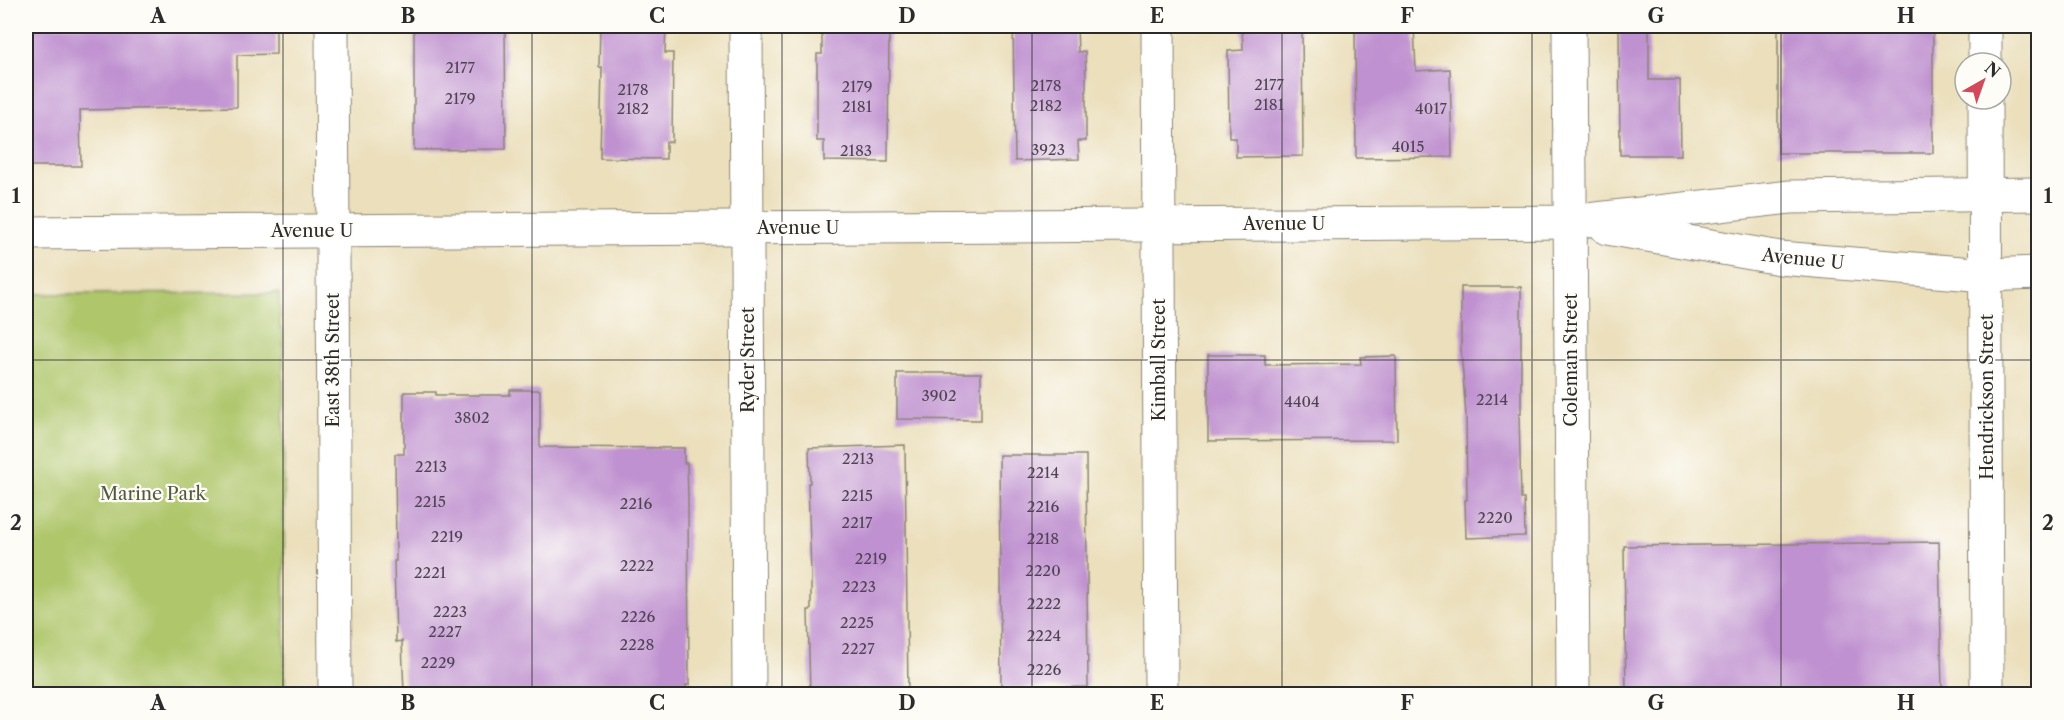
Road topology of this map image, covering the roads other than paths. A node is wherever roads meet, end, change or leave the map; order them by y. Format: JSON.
{"nodes":[{"id":1,"x":332,"y":26,"type":"edge"},
{"id":2,"x":746,"y":26,"type":"edge"},
{"id":3,"x":1158,"y":26,"type":"edge"},
{"id":4,"x":1569,"y":26,"type":"edge"},
{"id":5,"x":1985,"y":26,"type":"edge"},
{"id":6,"x":1985,"y":51,"type":"edge"},
{"id":7,"x":1985,"y":111,"type":"edge"},
{"id":8,"x":1986,"y":194,"type":"junction"},
{"id":9,"x":2038,"y":194,"type":"edge"},
{"id":10,"x":1570,"y":222,"type":"junction"},
{"id":11,"x":1158,"y":225,"type":"junction"},
{"id":12,"x":747,"y":228,"type":"junction"},
{"id":13,"x":332,"y":231,"type":"junction"},
{"id":14,"x":26,"y":233,"type":"edge"},
{"id":15,"x":2038,"y":273,"type":"edge"},
{"id":16,"x":1986,"y":275,"type":"junction"},
{"id":17,"x":335,"y":694,"type":"edge"},
{"id":18,"x":748,"y":694,"type":"edge"},
{"id":19,"x":1161,"y":694,"type":"edge"},
{"id":20,"x":1573,"y":694,"type":"edge"},
{"id":21,"x":1987,"y":694,"type":"edge"}],
"edges":[{"from":1,"to":13,"type":"street","name":"East 38th Street"},
{"from":2,"to":12,"type":"street","name":"Ryder Street"},
{"from":3,"to":11,"type":"street","name":"Kimball Street"},
{"from":4,"to":10,"type":"street","name":"Coleman Street"},
{"from":5,"to":6,"type":"street"},
{"from":7,"to":8,"type":"street","name":"Hendrickson Street"},
{"from":8,"to":9,"type":"street","name":"Avenue U"},
{"from":8,"to":10,"type":"street","name":"Avenue U"},
{"from":8,"to":16,"type":"street","name":"Hendrickson Street"},
{"from":10,"to":11,"type":"street","name":"Avenue U"},
{"from":10,"to":16,"type":"street","name":"Avenue U"},
{"from":10,"to":20,"type":"street","name":"Coleman Street"},
{"from":11,"to":12,"type":"street","name":"Avenue U"},
{"from":11,"to":19,"type":"street","name":"Kimball Street"},
{"from":12,"to":13,"type":"street","name":"Avenue U"},
{"from":12,"to":18,"type":"street","name":"Ryder Street"},
{"from":13,"to":14,"type":"street","name":"Avenue U"},
{"from":13,"to":17,"type":"street","name":"East 38th Street"},
{"from":15,"to":16,"type":"street","name":"Avenue U"},
{"from":16,"to":21,"type":"street","name":"Hendrickson Street"}]}
